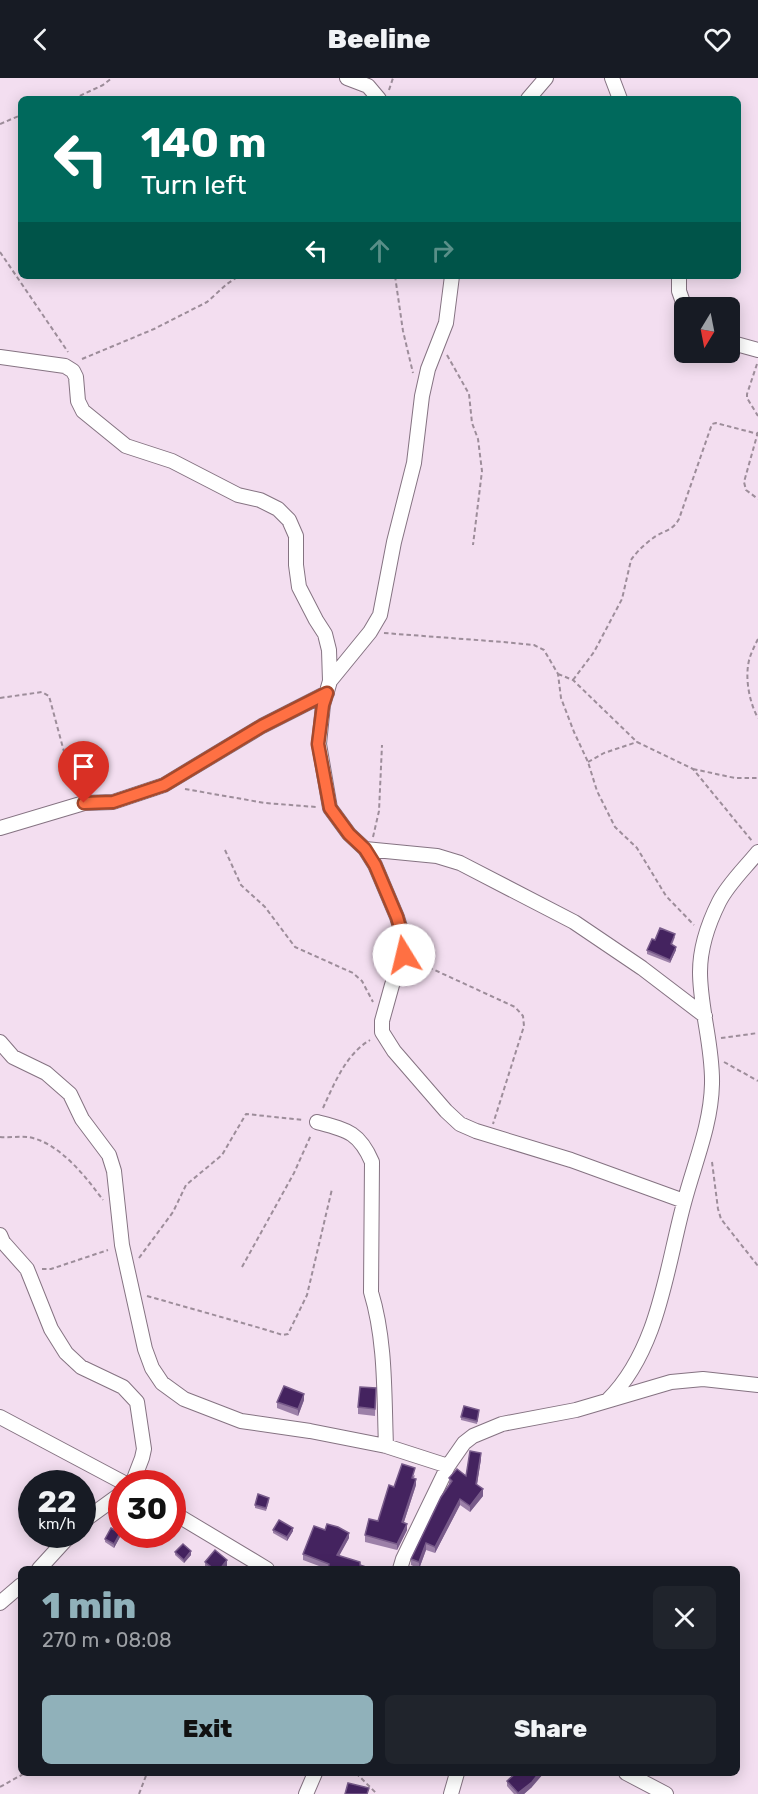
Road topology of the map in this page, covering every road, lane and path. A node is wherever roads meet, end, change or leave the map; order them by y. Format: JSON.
{"nodes":[{"id":1,"x":112,"y":78,"type":"edge"},
{"id":2,"x":347,"y":78,"type":"edge"},
{"id":3,"x":546,"y":78,"type":"edge"},
{"id":4,"x":612,"y":78,"type":"edge"},
{"id":5,"x":79,"y":96,"type":"edge"},
{"id":6,"x":376,"y":96,"type":"edge"},
{"id":7,"x":531,"y":96,"type":"edge"},
{"id":8,"x":619,"y":96,"type":"edge"},
{"id":9,"x":18,"y":116,"type":"edge"},
{"id":10,"x":0,"y":124,"type":"edge"},
{"id":11,"x":0,"y":252,"type":"edge"},
{"id":12,"x":234,"y":279,"type":"edge"},
{"id":13,"x":395,"y":279,"type":"edge"},
{"id":14,"x":452,"y":279,"type":"edge"},
{"id":15,"x":679,"y":279,"type":"edge"},
{"id":16,"x":681,"y":297,"type":"edge"},
{"id":17,"x":740,"y":345,"type":"edge"},
{"id":18,"x":446,"y":349,"type":"dead end"},
{"id":19,"x":758,"y":350,"type":"edge"},
{"id":20,"x":0,"y":357,"type":"edge"},
{"id":21,"x":67,"y":359,"type":"junction"},
{"id":22,"x":758,"y":360,"type":"edge"},
{"id":23,"x":422,"y":396,"type":"junction"},
{"id":24,"x":758,"y":417,"type":"edge"},
{"id":25,"x":758,"y":433,"type":"edge"},
{"id":26,"x":758,"y":499,"type":"edge"},
{"id":27,"x":473,"y":545,"type":"dead end"},
{"id":28,"x":370,"y":632,"type":"junction"},
{"id":29,"x":758,"y":639,"type":"edge"},
{"id":30,"x":558,"y":674,"type":"junction"},
{"id":31,"x":573,"y":680,"type":"junction"},
{"id":32,"x":329,"y":687,"type":"junction"},
{"id":33,"x":0,"y":698,"type":"edge"},
{"id":34,"x":758,"y":718,"type":"edge"},
{"id":35,"x":637,"y":742,"type":"junction"},
{"id":36,"x":382,"y":745,"type":"dead end"},
{"id":37,"x":588,"y":762,"type":"junction"},
{"id":38,"x":693,"y":768,"type":"junction"},
{"id":39,"x":758,"y":778,"type":"edge"},
{"id":40,"x":164,"y":785,"type":"junction"},
{"id":41,"x":84,"y":803,"type":"junction"},
{"id":42,"x":330,"y":808,"type":"junction"},
{"id":43,"x":0,"y":828,"type":"edge"},
{"id":44,"x":758,"y":848,"type":"edge"},
{"id":45,"x":368,"y":849,"type":"junction"},
{"id":46,"x":225,"y":850,"type":"dead end"},
{"id":47,"x":758,"y":852,"type":"edge"},
{"id":48,"x":704,"y":936,"type":"junction"},
{"id":49,"x":404,"y":955,"type":"junction"},
{"id":50,"x":705,"y":1016,"type":"junction"},
{"id":51,"x":382,"y":1027,"type":"junction"},
{"id":52,"x":758,"y":1033,"type":"edge"},
{"id":53,"x":0,"y":1042,"type":"edge"},
{"id":54,"x":710,"y":1047,"type":"junction"},
{"id":55,"x":758,"y":1081,"type":"edge"},
{"id":56,"x":318,"y":1122,"type":"junction"},
{"id":57,"x":490,"y":1135,"type":"junction"},
{"id":58,"x":0,"y":1137,"type":"edge"},
{"id":59,"x":711,"y":1160,"type":"dead end"},
{"id":60,"x":332,"y":1189,"type":"dead end"},
{"id":61,"x":684,"y":1201,"type":"junction"},
{"id":62,"x":120,"y":1221,"type":"junction"},
{"id":63,"x":0,"y":1235,"type":"edge"},
{"id":64,"x":122,"y":1245,"type":"junction"},
{"id":65,"x":758,"y":1266,"type":"edge"},
{"id":66,"x":242,"y":1267,"type":"dead end"},
{"id":67,"x":27,"y":1269,"type":"junction"},
{"id":68,"x":128,"y":1272,"type":"junction"},
{"id":69,"x":132,"y":1292,"type":"junction"},
{"id":70,"x":758,"y":1385,"type":"edge"},
{"id":71,"x":608,"y":1400,"type":"junction"},
{"id":72,"x":0,"y":1417,"type":"edge"},
{"id":73,"x":386,"y":1446,"type":"junction"},
{"id":74,"x":448,"y":1466,"type":"junction"},
{"id":75,"x":137,"y":1470,"type":"edge"},
{"id":76,"x":108,"y":1474,"type":"edge"},
{"id":77,"x":186,"y":1520,"type":"edge"},
{"id":78,"x":58,"y":1548,"type":"edge"},
{"id":79,"x":42,"y":1566,"type":"edge"},
{"id":80,"x":262,"y":1566,"type":"edge"},
{"id":81,"x":401,"y":1566,"type":"edge"},
{"id":82,"x":18,"y":1588,"type":"edge"},
{"id":83,"x":0,"y":1603,"type":"edge"},
{"id":84,"x":20,"y":1776,"type":"edge"},
{"id":85,"x":146,"y":1776,"type":"edge"},
{"id":86,"x":314,"y":1776,"type":"edge"},
{"id":87,"x":359,"y":1776,"type":"edge"},
{"id":88,"x":456,"y":1776,"type":"edge"},
{"id":89,"x":632,"y":1776,"type":"edge"},
{"id":90,"x":0,"y":1787,"type":"edge"},
{"id":91,"x":140,"y":1794,"type":"edge"},
{"id":92,"x":306,"y":1794,"type":"edge"},
{"id":93,"x":377,"y":1794,"type":"edge"},
{"id":94,"x":451,"y":1794,"type":"edge"},
{"id":95,"x":666,"y":1794,"type":"edge"}],
"edges":[{"from":1,"to":5,"type":"path"},
{"from":2,"to":6,"type":"street"},
{"from":3,"to":7,"type":"street"},
{"from":4,"to":8,"type":"street"},
{"from":9,"to":10,"type":"path"},
{"from":11,"to":21,"type":"path"},
{"from":12,"to":21,"type":"path"},
{"from":13,"to":23,"type":"path"},
{"from":14,"to":23,"type":"street"},
{"from":15,"to":16,"type":"street"},
{"from":17,"to":19,"type":"street"},
{"from":18,"to":27,"type":"path"},
{"from":20,"to":21,"type":"street"},
{"from":21,"to":32,"type":"street"},
{"from":22,"to":24,"type":"path"},
{"from":23,"to":28,"type":"street"},
{"from":25,"to":26,"type":"path"},
{"from":25,"to":31,"type":"path"},
{"from":28,"to":30,"type":"path"},
{"from":28,"to":32,"type":"street"},
{"from":29,"to":34,"type":"path"},
{"from":30,"to":31,"type":"path"},
{"from":30,"to":37,"type":"path"},
{"from":31,"to":35,"type":"path"},
{"from":32,"to":40,"type":"street"},
{"from":32,"to":42,"type":"street"},
{"from":33,"to":41,"type":"path"},
{"from":35,"to":37,"type":"path"},
{"from":35,"to":38,"type":"path"},
{"from":36,"to":45,"type":"path"},
{"from":37,"to":48,"type":"path"},
{"from":38,"to":39,"type":"path"},
{"from":38,"to":44,"type":"path"},
{"from":40,"to":41,"type":"street"},
{"from":40,"to":42,"type":"path"},
{"from":41,"to":43,"type":"street"},
{"from":42,"to":45,"type":"street"},
{"from":45,"to":49,"type":"street"},
{"from":45,"to":50,"type":"street"},
{"from":46,"to":51,"type":"path"},
{"from":47,"to":48,"type":"street"},
{"from":48,"to":50,"type":"street"},
{"from":49,"to":51,"type":"street"},
{"from":49,"to":57,"type":"path"},
{"from":50,"to":54,"type":"street"},
{"from":51,"to":56,"type":"path"},
{"from":51,"to":57,"type":"street"},
{"from":52,"to":54,"type":"path"},
{"from":53,"to":62,"type":"street"},
{"from":54,"to":55,"type":"path"},
{"from":54,"to":61,"type":"street"},
{"from":56,"to":66,"type":"path"},
{"from":56,"to":68,"type":"path"},
{"from":56,"to":73,"type":"street"},
{"from":57,"to":61,"type":"street"},
{"from":58,"to":62,"type":"path"},
{"from":59,"to":65,"type":"path"},
{"from":60,"to":69,"type":"path"},
{"from":61,"to":71,"type":"street"},
{"from":62,"to":64,"type":"street"},
{"from":63,"to":67,"type":"street"},
{"from":64,"to":67,"type":"path"},
{"from":64,"to":68,"type":"street"},
{"from":67,"to":75,"type":"street"},
{"from":68,"to":69,"type":"street"},
{"from":69,"to":73,"type":"street"},
{"from":70,"to":71,"type":"street"},
{"from":71,"to":74,"type":"street"},
{"from":72,"to":76,"type":"street"},
{"from":73,"to":74,"type":"street"},
{"from":74,"to":81,"type":"street"},
{"from":77,"to":80,"type":"street"},
{"from":78,"to":79,"type":"street"},
{"from":82,"to":83,"type":"street"},
{"from":84,"to":90,"type":"path"},
{"from":85,"to":91,"type":"path"},
{"from":86,"to":92,"type":"street"},
{"from":87,"to":93,"type":"path"},
{"from":88,"to":94,"type":"street"},
{"from":89,"to":95,"type":"street"}]}
